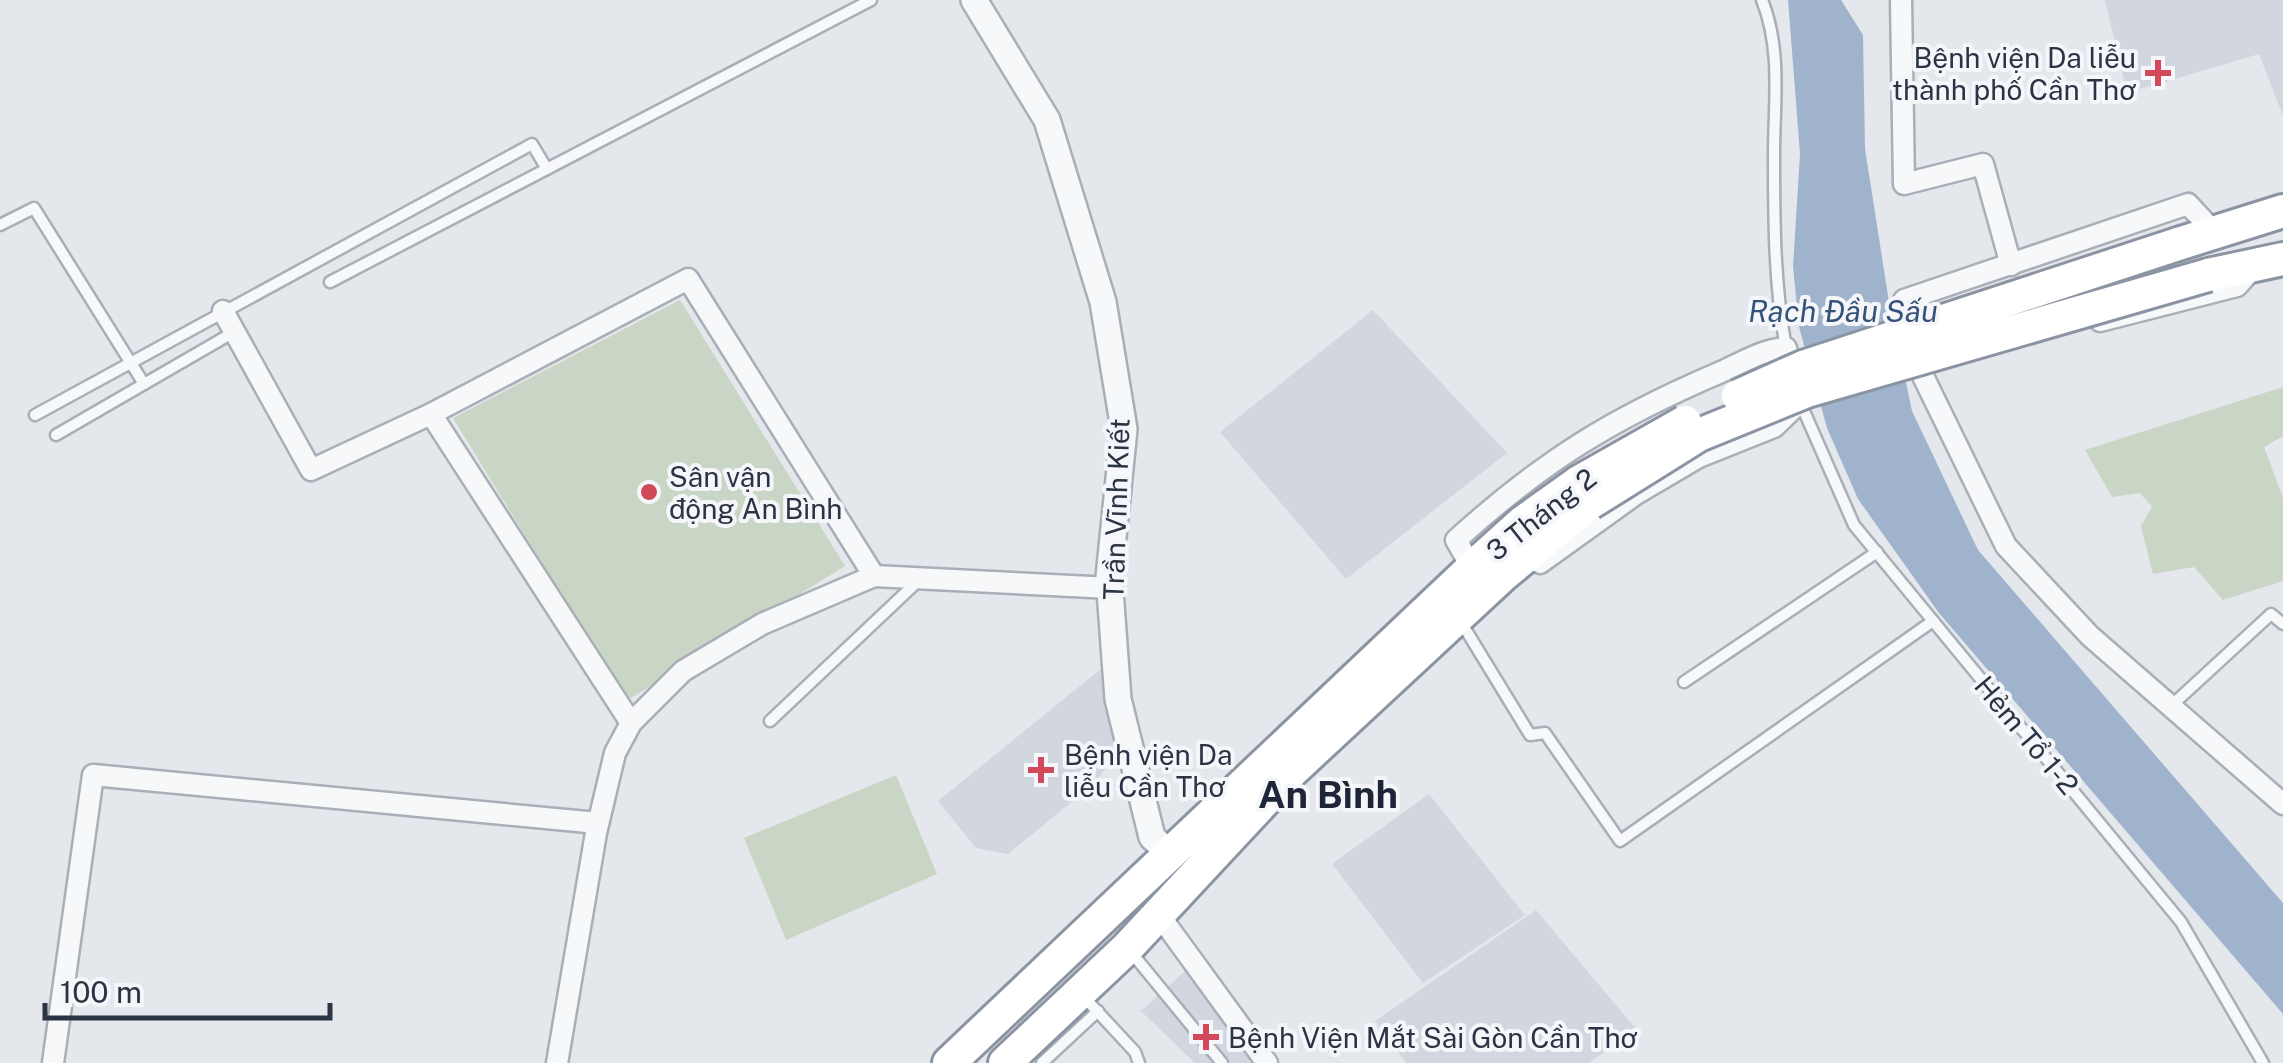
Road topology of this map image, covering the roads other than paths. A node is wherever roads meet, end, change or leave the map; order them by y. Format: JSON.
{"nodes":[{"id":1,"x":871,"y":0,"type":"edge"},
{"id":2,"x":974,"y":0,"type":"edge"},
{"id":3,"x":1762,"y":0,"type":"edge"},
{"id":4,"x":1901,"y":0,"type":"edge"},
{"id":5,"x":547,"y":169,"type":"junction"},
{"id":6,"x":2283,"y":210,"type":"edge"},
{"id":7,"x":0,"y":225,"type":"edge"},
{"id":8,"x":2214,"y":232,"type":"junction"},
{"id":9,"x":2268,"y":262,"type":"edge"},
{"id":10,"x":2011,"y":265,"type":"junction"},
{"id":11,"x":330,"y":282,"type":"dead end"},
{"id":12,"x":223,"y":311,"type":"junction"},
{"id":13,"x":235,"y":332,"type":"junction"},
{"id":14,"x":1786,"y":348,"type":"junction"},
{"id":15,"x":130,"y":362,"type":"junction"},
{"id":16,"x":1920,"y":370,"type":"junction"},
{"id":17,"x":144,"y":384,"type":"junction"},
{"id":18,"x":1800,"y":402,"type":"junction"},
{"id":19,"x":34,"y":414,"type":"dead end"},
{"id":20,"x":431,"y":414,"type":"junction"},
{"id":21,"x":56,"y":434,"type":"dead end"},
{"id":22,"x":1585,"y":493,"type":"junction"},
{"id":23,"x":1876,"y":552,"type":"junction"},
{"id":24,"x":1487,"y":572,"type":"junction"},
{"id":25,"x":874,"y":576,"type":"junction"},
{"id":26,"x":922,"y":578,"type":"junction"},
{"id":27,"x":1111,"y":588,"type":"junction"},
{"id":28,"x":1458,"y":617,"type":"junction"},
{"id":29,"x":1933,"y":621,"type":"junction"},
{"id":30,"x":2283,"y":624,"type":"edge"},
{"id":31,"x":1684,"y":682,"type":"dead end"},
{"id":32,"x":2171,"y":706,"type":"junction"},
{"id":33,"x":770,"y":722,"type":"dead end"},
{"id":34,"x":632,"y":723,"type":"junction"},
{"id":35,"x":2283,"y":804,"type":"edge"},
{"id":36,"x":598,"y":823,"type":"junction"},
{"id":37,"x":1171,"y":855,"type":"junction"},
{"id":38,"x":1157,"y":912,"type":"junction"},
{"id":39,"x":1127,"y":948,"type":"junction"},
{"id":40,"x":1088,"y":1002,"type":"junction"},
{"id":41,"x":1021,"y":1061,"type":"edge"},
{"id":42,"x":53,"y":1063,"type":"edge"},
{"id":43,"x":557,"y":1063,"type":"edge"},
{"id":44,"x":949,"y":1063,"type":"edge"},
{"id":45,"x":1139,"y":1063,"type":"edge"},
{"id":46,"x":1222,"y":1063,"type":"edge"},
{"id":47,"x":1267,"y":1063,"type":"edge"},
{"id":48,"x":2263,"y":1063,"type":"edge"}],
"edges":[{"from":1,"to":5,"type":"lane"},
{"from":2,"to":27,"type":"street","name":"Trần Vĩnh Kiết"},
{"from":3,"to":14,"type":"lane"},
{"from":4,"to":10,"type":"street"},
{"from":5,"to":11,"type":"lane"},
{"from":5,"to":12,"type":"lane"},
{"from":6,"to":8,"type":"highway","name":"3 Tháng 2"},
{"from":7,"to":15,"type":"lane"},
{"from":8,"to":10,"type":"street"},
{"from":8,"to":22,"type":"highway","name":"3 Tháng 2","bridge":true},
{"from":9,"to":16,"type":"street"},
{"from":9,"to":22,"type":"highway","name":"3 Tháng 2","bridge":true},
{"from":10,"to":16,"type":"street"},
{"from":12,"to":13,"type":"street"},
{"from":12,"to":15,"type":"lane"},
{"from":13,"to":17,"type":"lane"},
{"from":13,"to":20,"type":"street"},
{"from":14,"to":18,"type":"street"},
{"from":14,"to":24,"type":"street"},
{"from":15,"to":17,"type":"lane"},
{"from":15,"to":19,"type":"lane"},
{"from":16,"to":32,"type":"street"},
{"from":17,"to":21,"type":"lane"},
{"from":18,"to":23,"type":"lane","name":"Hẻm Tổ 1-2"},
{"from":18,"to":24,"type":"street"},
{"from":20,"to":25,"type":"street"},
{"from":20,"to":34,"type":"street"},
{"from":22,"to":24,"type":"highway","name":"3 Tháng 2"},
{"from":23,"to":29,"type":"lane","name":"Hẻm Tổ 1-2"},
{"from":23,"to":31,"type":"lane"},
{"from":24,"to":28,"type":"highway","name":"3 Tháng 2"},
{"from":24,"to":37,"type":"highway","name":"3 Tháng 2"},
{"from":25,"to":26,"type":"street"},
{"from":25,"to":34,"type":"street"},
{"from":26,"to":27,"type":"street"},
{"from":26,"to":33,"type":"lane"},
{"from":27,"to":37,"type":"street","name":"Trần Vĩnh Kiết"},
{"from":28,"to":29,"type":"lane"},
{"from":28,"to":38,"type":"highway","name":"3 Tháng 2"},
{"from":29,"to":48,"type":"lane","name":"Hẻm Tổ 1-2"},
{"from":30,"to":32,"type":"lane"},
{"from":32,"to":35,"type":"street"},
{"from":34,"to":36,"type":"street"},
{"from":36,"to":42,"type":"street"},
{"from":36,"to":43,"type":"street"},
{"from":37,"to":44,"type":"highway","name":"3 Tháng 2"},
{"from":38,"to":39,"type":"highway","name":"3 Tháng 2"},
{"from":38,"to":47,"type":"street"},
{"from":39,"to":40,"type":"highway","name":"3 Tháng 2"},
{"from":39,"to":46,"type":"lane"},
{"from":40,"to":41,"type":"highway","name":"3 Tháng 2"},
{"from":40,"to":45,"type":"lane"}]}
